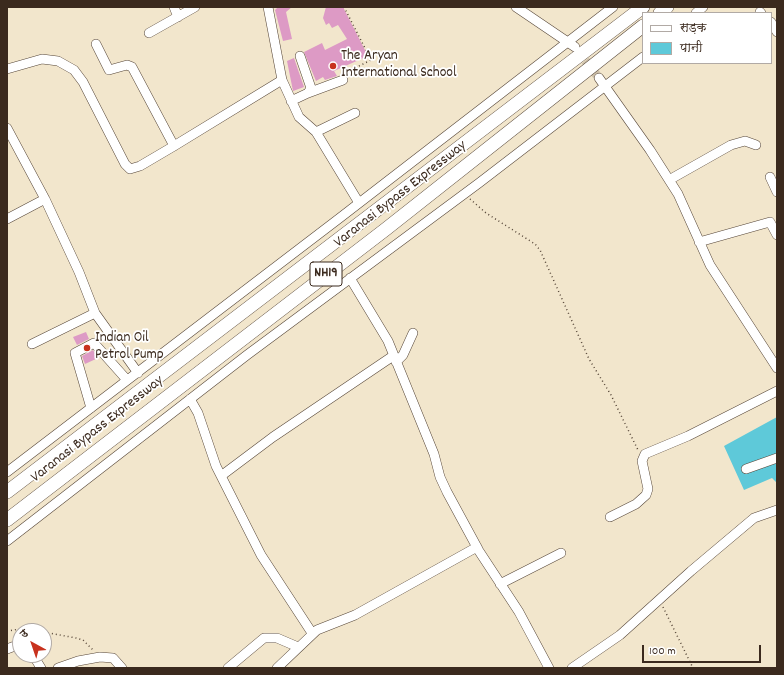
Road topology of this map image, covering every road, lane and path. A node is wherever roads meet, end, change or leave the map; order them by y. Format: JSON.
{"nodes":[{"id":1,"x":174,"y":7,"type":"edge"},
{"id":2,"x":195,"y":7,"type":"edge"},
{"id":3,"x":268,"y":7,"type":"edge"},
{"id":4,"x":344,"y":7,"type":"edge"},
{"id":5,"x":516,"y":7,"type":"edge"},
{"id":6,"x":613,"y":7,"type":"edge"},
{"id":7,"x":643,"y":7,"type":"edge"},
{"id":8,"x":178,"y":17,"type":"junction"},
{"id":9,"x":642,"y":27,"type":"edge"},
{"id":10,"x":150,"y":32,"type":"dead end"},
{"id":11,"x":567,"y":41,"type":"junction"},
{"id":12,"x":96,"y":44,"type":"dead end"},
{"id":13,"x":575,"y":47,"type":"tunnel mouth"},
{"id":14,"x":300,"y":56,"type":"dead end"},
{"id":15,"x":642,"y":58,"type":"edge"},
{"id":16,"x":7,"y":69,"type":"edge"},
{"id":17,"x":599,"y":78,"type":"tunnel mouth"},
{"id":18,"x":282,"y":80,"type":"junction"},
{"id":19,"x":343,"y":80,"type":"joint"},
{"id":20,"x":605,"y":87,"type":"junction"},
{"id":21,"x":308,"y":93,"type":"junction"},
{"id":22,"x":291,"y":101,"type":"junction"},
{"id":23,"x":355,"y":113,"type":"dead end"},
{"id":24,"x":7,"y":128,"type":"edge"},
{"id":25,"x":316,"y":132,"type":"junction"},
{"id":26,"x":756,"y":145,"type":"dead end"},
{"id":27,"x":174,"y":146,"type":"junction"},
{"id":28,"x":770,"y":177,"type":"dead end"},
{"id":29,"x":669,"y":180,"type":"junction"},
{"id":30,"x":777,"y":192,"type":"edge"},
{"id":31,"x":465,"y":193,"type":"junction"},
{"id":32,"x":45,"y":199,"type":"junction"},
{"id":33,"x":359,"y":203,"type":"junction"},
{"id":34,"x":7,"y":219,"type":"edge"},
{"id":35,"x":773,"y":221,"type":"edge"},
{"id":36,"x":777,"y":235,"type":"edge"},
{"id":37,"x":699,"y":242,"type":"junction"},
{"id":38,"x":350,"y":278,"type":"junction"},
{"id":39,"x":95,"y":313,"type":"junction"},
{"id":40,"x":412,"y":333,"type":"dead end"},
{"id":41,"x":32,"y":344,"type":"dead end"},
{"id":42,"x":394,"y":359,"type":"junction"},
{"id":43,"x":777,"y":368,"type":"edge"},
{"id":44,"x":138,"y":372,"type":"junction"},
{"id":45,"x":128,"y":380,"type":"junction"},
{"id":46,"x":777,"y":391,"type":"edge"},
{"id":47,"x":190,"y":399,"type":"junction"},
{"id":48,"x":91,"y":408,"type":"junction"},
{"id":49,"x":642,"y":457,"type":"junction"},
{"id":50,"x":777,"y":458,"type":"edge"},
{"id":51,"x":746,"y":470,"type":"dead end"},
{"id":52,"x":7,"y":472,"type":"edge"},
{"id":53,"x":221,"y":476,"type":"junction"},
{"id":54,"x":7,"y":492,"type":"edge"},
{"id":55,"x":777,"y":510,"type":"edge"},
{"id":56,"x":610,"y":517,"type":"dead end"},
{"id":57,"x":7,"y":520,"type":"edge"},
{"id":58,"x":7,"y":542,"type":"edge"},
{"id":59,"x":476,"y":547,"type":"junction"},
{"id":60,"x":561,"y":553,"type":"dead end"},
{"id":61,"x":500,"y":584,"type":"junction"},
{"id":62,"x":657,"y":602,"type":"junction"},
{"id":63,"x":312,"y":633,"type":"junction"},
{"id":64,"x":52,"y":634,"type":"edge"},
{"id":65,"x":298,"y":647,"type":"junction"},
{"id":66,"x":100,"y":657,"type":"junction"},
{"id":67,"x":58,"y":668,"type":"edge"},
{"id":68,"x":122,"y":668,"type":"edge"},
{"id":69,"x":228,"y":668,"type":"edge"},
{"id":70,"x":277,"y":668,"type":"edge"},
{"id":71,"x":549,"y":668,"type":"edge"},
{"id":72,"x":572,"y":668,"type":"edge"},
{"id":73,"x":694,"y":668,"type":"edge"}],
"edges":[{"from":1,"to":8,"type":"street"},
{"from":2,"to":8,"type":"street"},
{"from":3,"to":18,"type":"street"},
{"from":4,"to":19,"type":"path"},
{"from":5,"to":11,"type":"street"},
{"from":6,"to":11,"type":"street"},
{"from":7,"to":54,"type":"highway","name":"Varanasi Bypass Expressway","number":"NH19"},
{"from":8,"to":10,"type":"street"},
{"from":9,"to":57,"type":"highway","name":"Varanasi Bypass Expressway","number":"NH19"},
{"from":11,"to":13,"type":"street"},
{"from":11,"to":33,"type":"street"},
{"from":12,"to":27,"type":"street"},
{"from":14,"to":21,"type":"street"},
{"from":15,"to":20,"type":"street"},
{"from":16,"to":27,"type":"street"},
{"from":17,"to":20,"type":"street"},
{"from":18,"to":22,"type":"street"},
{"from":18,"to":27,"type":"street"},
{"from":19,"to":21,"type":"street"},
{"from":20,"to":29,"type":"street"},
{"from":20,"to":31,"type":"street"},
{"from":21,"to":22,"type":"street"},
{"from":22,"to":25,"type":"street"},
{"from":23,"to":25,"type":"street"},
{"from":24,"to":32,"type":"street"},
{"from":25,"to":33,"type":"street"},
{"from":26,"to":29,"type":"street"},
{"from":28,"to":30,"type":"street"},
{"from":29,"to":37,"type":"street"},
{"from":31,"to":38,"type":"street"},
{"from":31,"to":49,"type":"path"},
{"from":32,"to":34,"type":"street"},
{"from":32,"to":39,"type":"street"},
{"from":33,"to":44,"type":"street"},
{"from":35,"to":36,"type":"street"},
{"from":35,"to":37,"type":"street"},
{"from":37,"to":43,"type":"street"},
{"from":38,"to":42,"type":"street"},
{"from":38,"to":47,"type":"street"},
{"from":39,"to":41,"type":"street"},
{"from":39,"to":44,"type":"street"},
{"from":40,"to":42,"type":"street"},
{"from":42,"to":53,"type":"street"},
{"from":42,"to":59,"type":"street"},
{"from":44,"to":45,"type":"street"},
{"from":45,"to":48,"type":"street"},
{"from":45,"to":48,"type":"street"},
{"from":46,"to":49,"type":"street"},
{"from":47,"to":53,"type":"street"},
{"from":47,"to":58,"type":"street"},
{"from":48,"to":52,"type":"street"},
{"from":49,"to":56,"type":"street"},
{"from":50,"to":51,"type":"street"},
{"from":53,"to":63,"type":"street"},
{"from":55,"to":62,"type":"street"},
{"from":59,"to":61,"type":"street"},
{"from":59,"to":63,"type":"street"},
{"from":60,"to":61,"type":"street"},
{"from":61,"to":71,"type":"street"},
{"from":62,"to":72,"type":"street"},
{"from":62,"to":73,"type":"path"},
{"from":63,"to":65,"type":"street"},
{"from":64,"to":66,"type":"path"},
{"from":65,"to":69,"type":"street"},
{"from":65,"to":70,"type":"street"},
{"from":66,"to":67,"type":"street"},
{"from":66,"to":68,"type":"street"}]}
